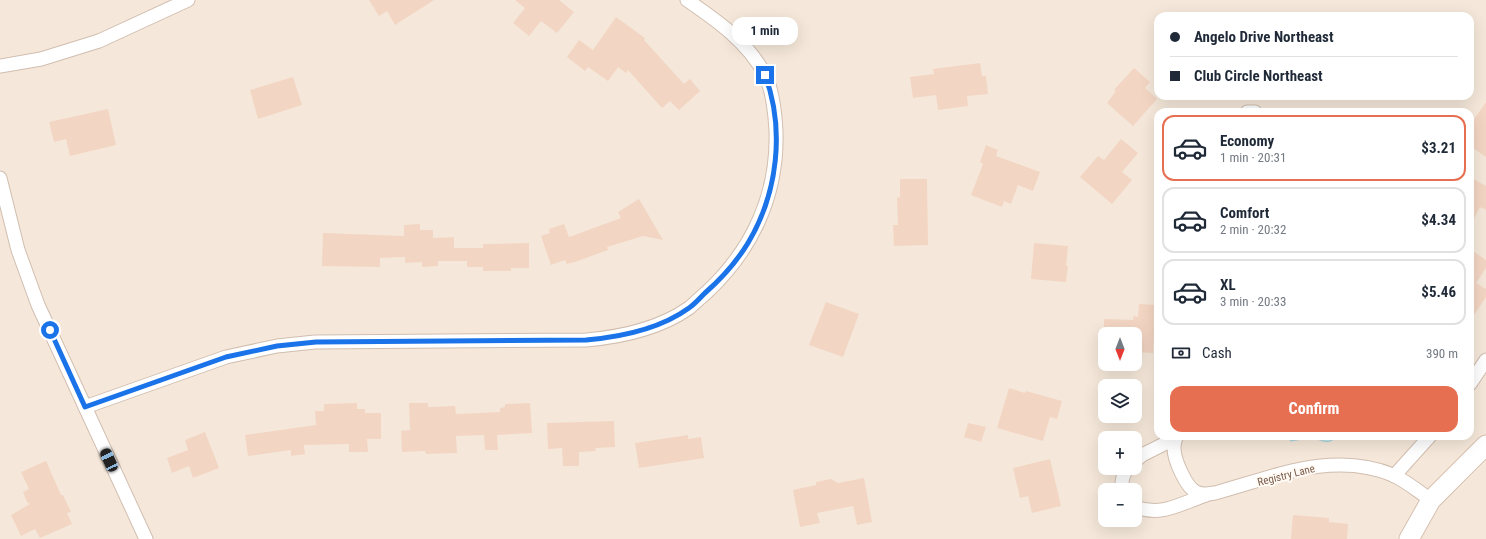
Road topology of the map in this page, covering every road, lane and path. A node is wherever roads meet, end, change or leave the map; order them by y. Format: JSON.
{"nodes":[{"id":1,"x":188,"y":0,"type":"edge"},
{"id":2,"x":687,"y":0,"type":"edge"},
{"id":3,"x":0,"y":66,"type":"edge"},
{"id":4,"x":0,"y":178,"type":"edge"},
{"id":5,"x":1486,"y":360,"type":"edge"},
{"id":6,"x":1474,"y":378,"type":"edge"},
{"id":7,"x":85,"y":407,"type":"junction"},
{"id":8,"x":1170,"y":440,"type":"edge"},
{"id":9,"x":1176,"y":440,"type":"edge"},
{"id":10,"x":1426,"y":440,"type":"edge"},
{"id":11,"x":1486,"y":445,"type":"edge"},
{"id":12,"x":1142,"y":455,"type":"edge"},
{"id":13,"x":1394,"y":476,"type":"junction"},
{"id":14,"x":1206,"y":495,"type":"junction"},
{"id":15,"x":1432,"y":500,"type":"junction"},
{"id":16,"x":1142,"y":509,"type":"edge"},
{"id":17,"x":146,"y":539,"type":"edge"},
{"id":18,"x":1409,"y":539,"type":"edge"}],
"edges":[{"from":1,"to":3,"type":"street"},
{"from":2,"to":7,"type":"street"},
{"from":4,"to":7,"type":"street"},
{"from":5,"to":6,"type":"street"},
{"from":7,"to":17,"type":"street"},
{"from":8,"to":12,"type":"street"},
{"from":9,"to":14,"type":"street"},
{"from":10,"to":13,"type":"street"},
{"from":11,"to":15,"type":"main road"},
{"from":13,"to":14,"type":"street","name":"Registry Lane"},
{"from":13,"to":15,"type":"street","name":"Registry Lane"},
{"from":14,"to":16,"type":"street","name":"Registry Lane"},
{"from":15,"to":18,"type":"main road"}]}
